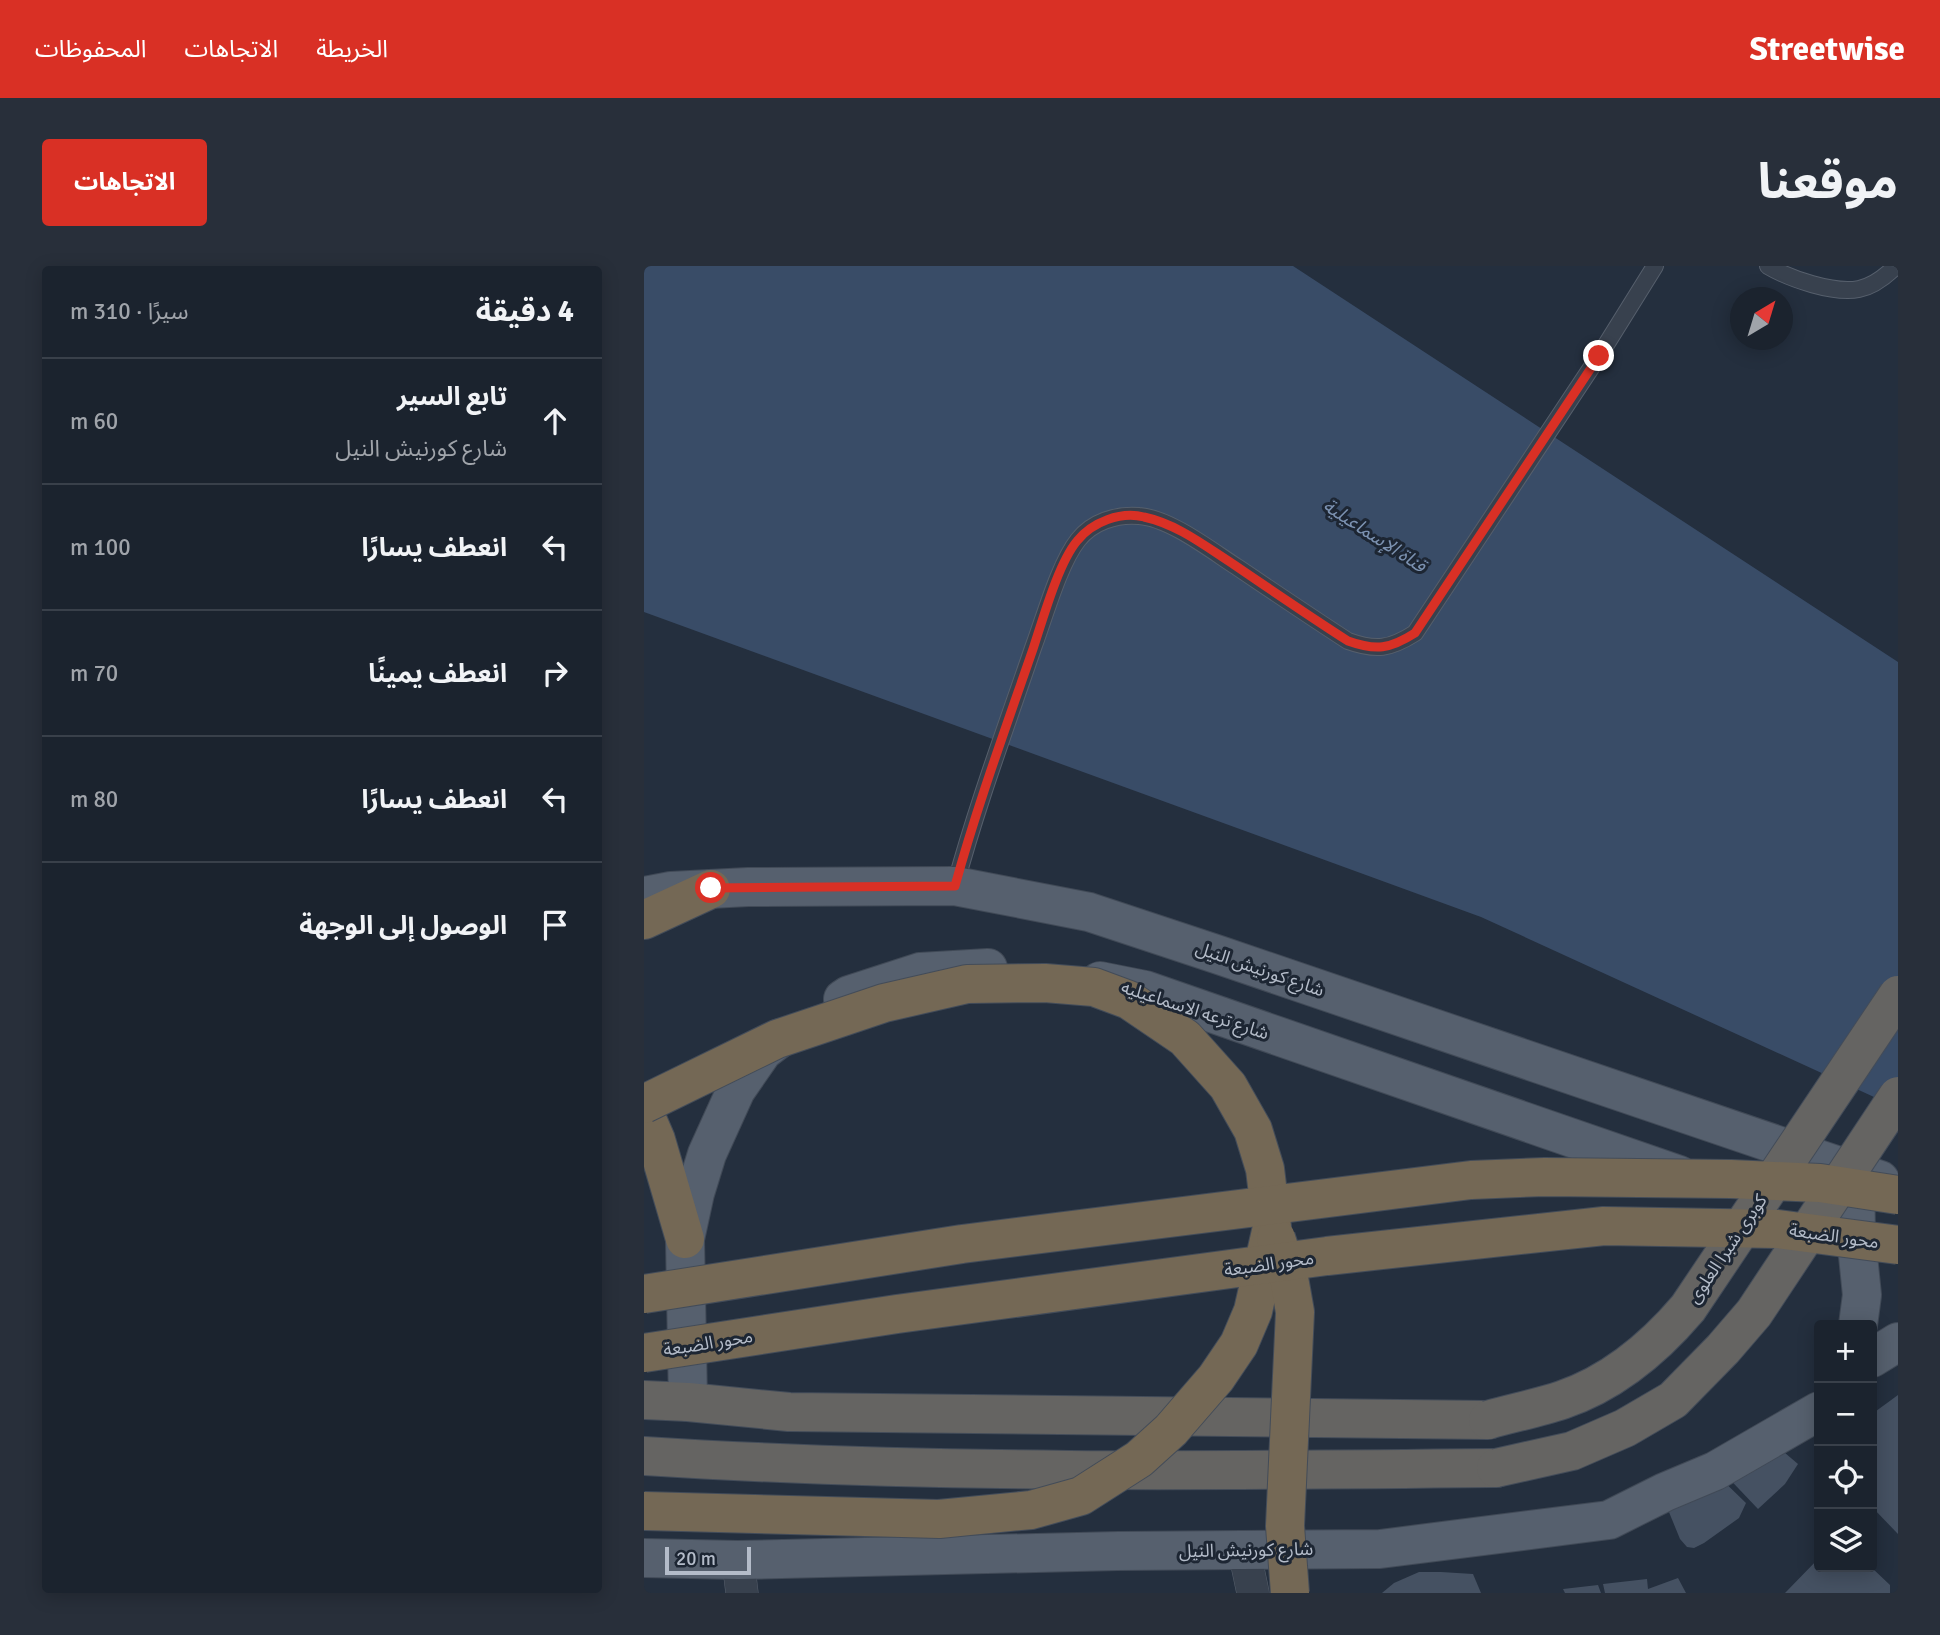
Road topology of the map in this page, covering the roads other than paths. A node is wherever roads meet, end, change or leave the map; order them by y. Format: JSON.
{"nodes":[{"id":1,"x":1656,"y":266,"type":"edge"},
{"id":2,"x":1768,"y":266,"type":"edge"},
{"id":3,"x":1896,"y":266,"type":"edge"},
{"id":4,"x":955,"y":886,"type":"junction"},
{"id":5,"x":711,"y":888,"type":"junction"},
{"id":6,"x":644,"y":896,"type":"edge"},
{"id":7,"x":644,"y":920,"type":"edge"},
{"id":8,"x":1898,"y":995,"type":"edge"},
{"id":9,"x":1898,"y":1096,"type":"edge"},
{"id":10,"x":644,"y":1104,"type":"edge"},
{"id":11,"x":644,"y":1112,"type":"edge"},
{"id":12,"x":1856,"y":1171,"type":"junction"},
{"id":13,"x":1898,"y":1187,"type":"edge"},
{"id":14,"x":1898,"y":1195,"type":"edge"},
{"id":15,"x":1272,"y":1227,"type":"junction"},
{"id":16,"x":1856,"y":1237,"type":"junction"},
{"id":17,"x":684,"y":1239,"type":"junction"},
{"id":18,"x":1898,"y":1245,"type":"edge"},
{"id":19,"x":1898,"y":1250,"type":"edge"},
{"id":20,"x":644,"y":1294,"type":"edge"},
{"id":21,"x":1859,"y":1320,"type":"edge"},
{"id":22,"x":1898,"y":1342,"type":"edge"},
{"id":23,"x":644,"y":1353,"type":"edge"},
{"id":24,"x":1877,"y":1355,"type":"edge"},
{"id":25,"x":644,"y":1400,"type":"edge"},
{"id":26,"x":688,"y":1402,"type":"junction"},
{"id":27,"x":1814,"y":1414,"type":"edge"},
{"id":28,"x":644,"y":1456,"type":"edge"},
{"id":29,"x":644,"y":1511,"type":"edge"},
{"id":30,"x":1294,"y":1549,"type":"junction"},
{"id":31,"x":1244,"y":1550,"type":"junction"},
{"id":32,"x":644,"y":1558,"type":"edge"},
{"id":33,"x":740,"y":1577,"type":"edge"},
{"id":34,"x":1253,"y":1593,"type":"edge"},
{"id":35,"x":1290,"y":1593,"type":"edge"},
{"id":36,"x":1304,"y":1593,"type":"edge"}],
"edges":[{"from":1,"to":4,"type":"lane"},
{"from":2,"to":3,"type":"lane"},
{"from":4,"to":5,"type":"main road","name":"شارع كورنيش النيل"},
{"from":4,"to":12,"type":"main road","name":"شارع كورنيش النيل"},
{"from":5,"to":6,"type":"main road","name":"شارع كورنيش النيل"},
{"from":5,"to":7,"type":"highway"},
{"from":8,"to":26,"type":"highway","name":"كوبرى شبرا العلوى","bridge":true},
{"from":9,"to":28,"type":"highway","bridge":true},
{"from":10,"to":15,"type":"highway","bridge":true},
{"from":11,"to":17,"type":"highway"},
{"from":12,"to":13,"type":"main road","name":"شارع كورنيش النيل"},
{"from":12,"to":16,"type":"main road"},
{"from":14,"to":20,"type":"highway","bridge":true},
{"from":15,"to":29,"type":"highway","bridge":true},
{"from":15,"to":35,"type":"highway","bridge":true},
{"from":16,"to":17,"type":"main road","name":"شارع ترعه الاسماعيليه"},
{"from":16,"to":19,"type":"main road","name":"شارع ترعه الاسماعيليه"},
{"from":16,"to":21,"type":"main road"},
{"from":17,"to":26,"type":"main road","name":"شارع ترعه الاسماعيليه"},
{"from":18,"to":23,"type":"highway","name":"محور الضبعة","bridge":true},
{"from":22,"to":24,"type":"main road"},
{"from":25,"to":26,"type":"highway"},
{"from":27,"to":30,"type":"main road","name":"شارع كورنيش النيل"},
{"from":30,"to":31,"type":"main road","name":"شارع كورنيش النيل"},
{"from":30,"to":36,"type":"street"},
{"from":31,"to":33,"type":"main road","name":"شارع كورنيش النيل"},
{"from":31,"to":34,"type":"street"},
{"from":32,"to":33,"type":"main road","name":"شارع كورنيش النيل"}]}
